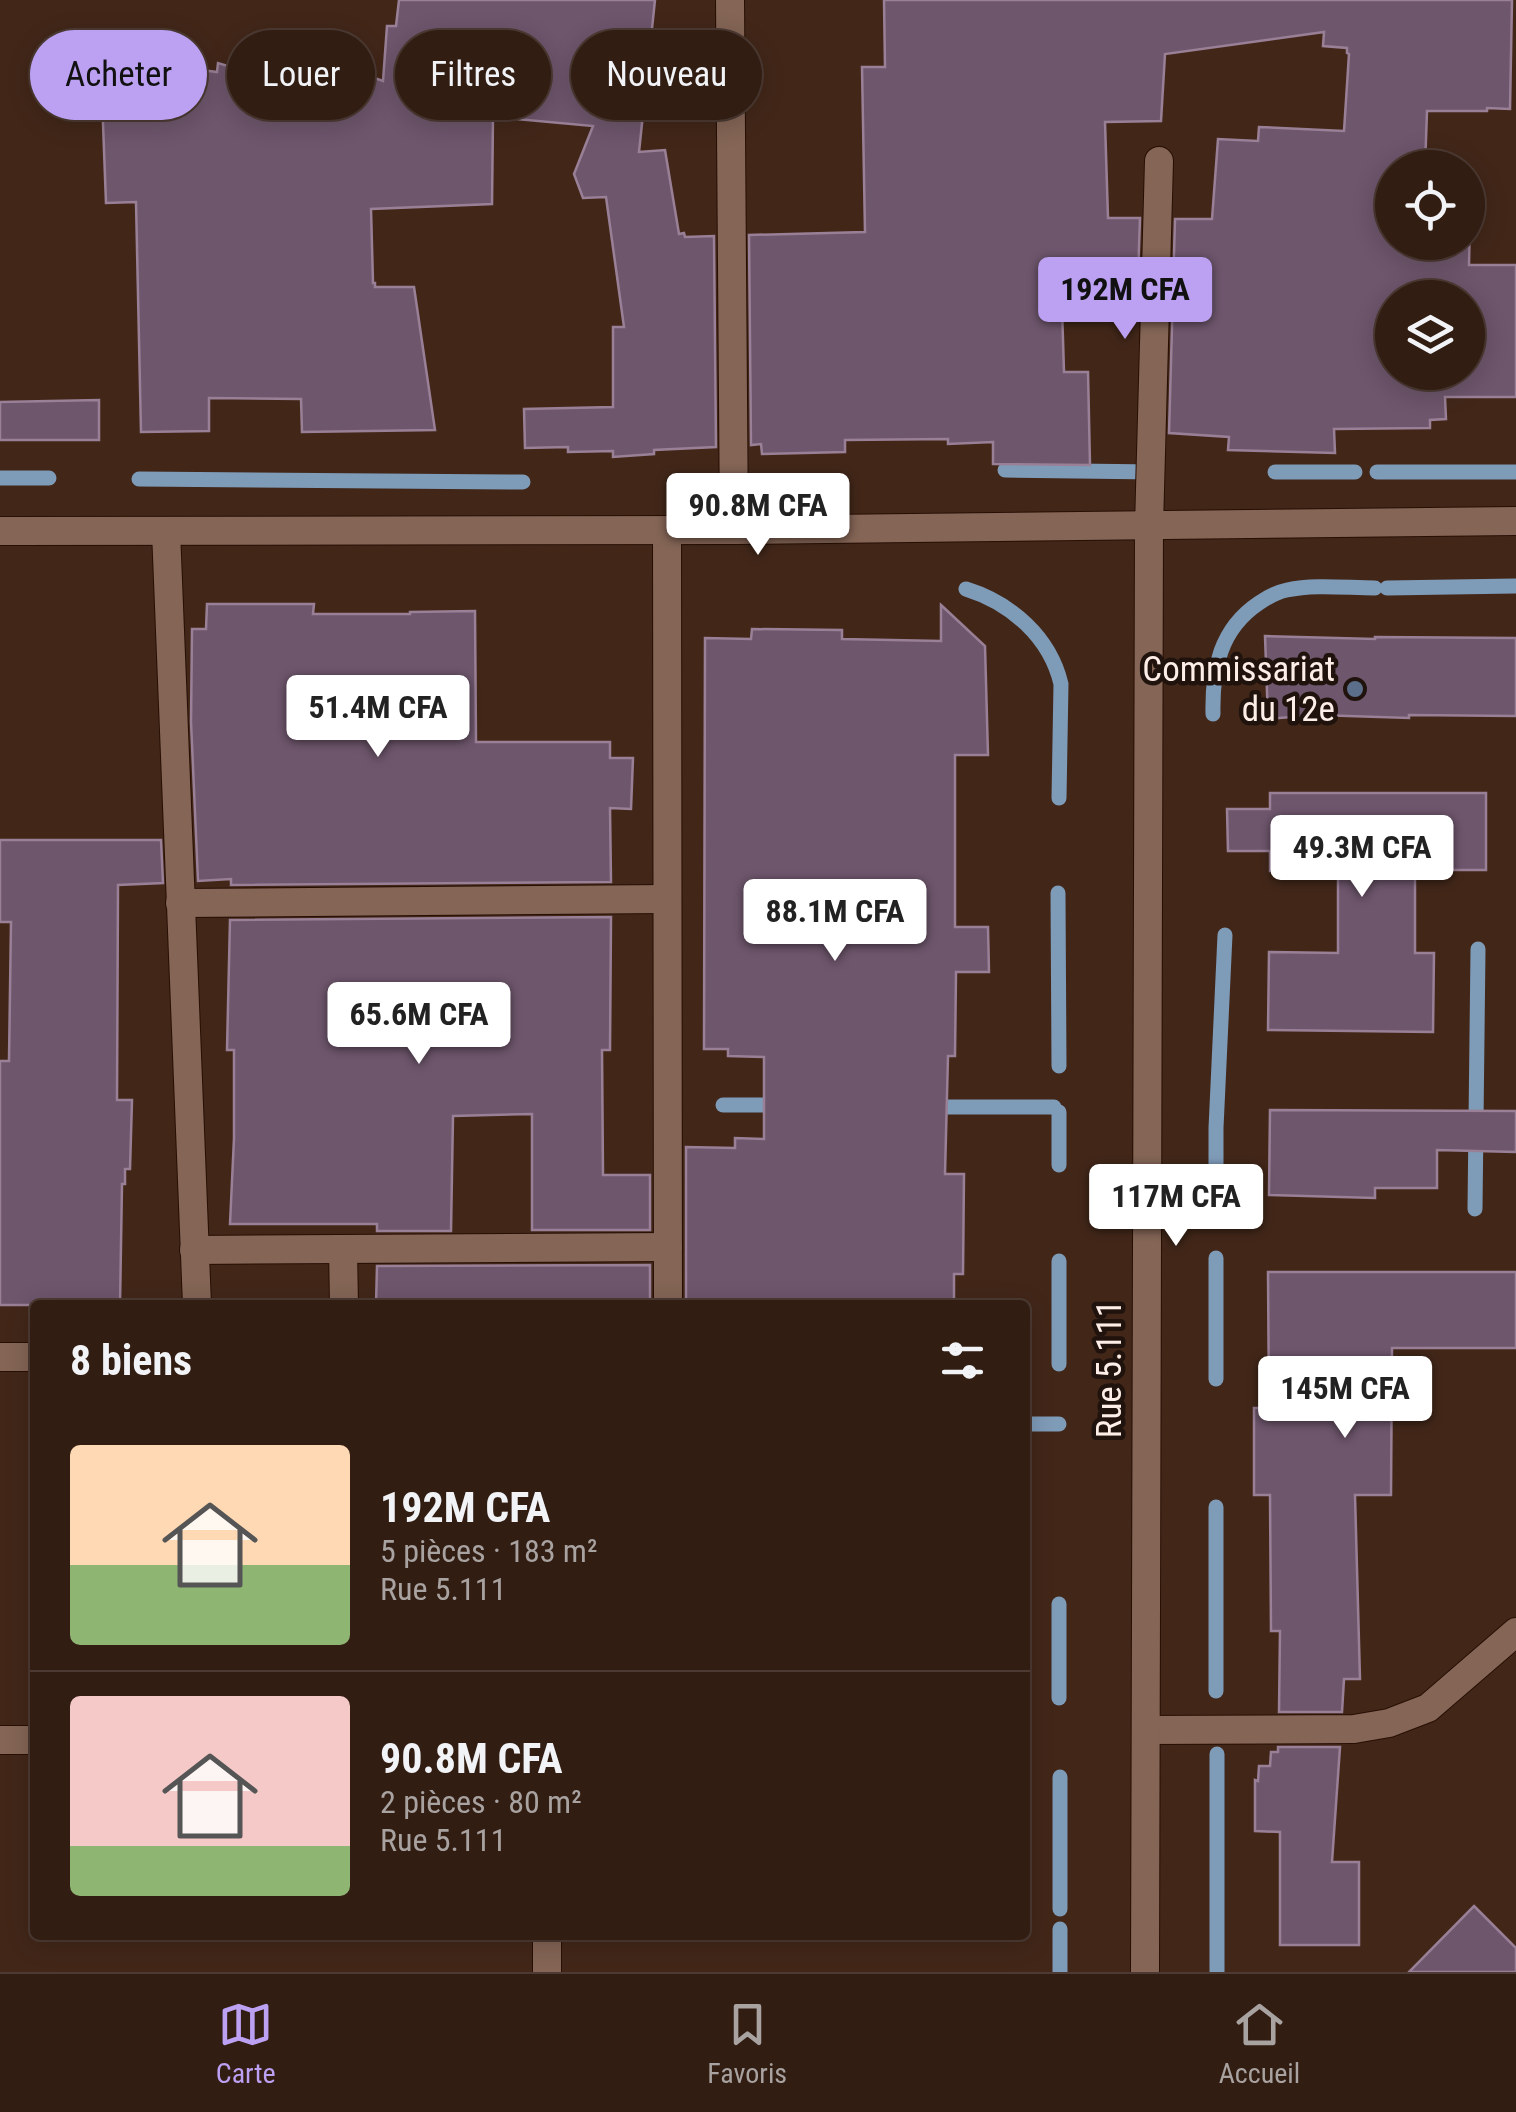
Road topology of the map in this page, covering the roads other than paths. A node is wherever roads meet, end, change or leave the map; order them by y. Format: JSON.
{"nodes":[{"id":1,"x":730,"y":0,"type":"edge"},
{"id":2,"x":1160,"y":160,"type":"dead end"},
{"id":3,"x":1516,"y":521,"type":"edge"},
{"id":4,"x":1149,"y":526,"type":"junction"},
{"id":5,"x":0,"y":530,"type":"edge"},
{"id":6,"x":166,"y":530,"type":"junction"},
{"id":7,"x":667,"y":530,"type":"junction"},
{"id":8,"x":734,"y":530,"type":"junction"},
{"id":9,"x":667,"y":899,"type":"junction"},
{"id":10,"x":180,"y":903,"type":"junction"},
{"id":11,"x":668,"y":1247,"type":"junction"},
{"id":12,"x":343,"y":1249,"type":"junction"},
{"id":13,"x":194,"y":1250,"type":"junction"},
{"id":14,"x":197,"y":1300,"type":"edge"},
{"id":15,"x":344,"y":1300,"type":"edge"},
{"id":16,"x":668,"y":1300,"type":"edge"},
{"id":17,"x":0,"y":1357,"type":"edge"},
{"id":18,"x":30,"y":1357,"type":"edge"},
{"id":19,"x":1516,"y":1632,"type":"edge"},
{"id":20,"x":1146,"y":1730,"type":"junction"},
{"id":21,"x":0,"y":1740,"type":"edge"},
{"id":22,"x":30,"y":1740,"type":"edge"},
{"id":23,"x":548,"y":1940,"type":"edge"},
{"id":24,"x":548,"y":1972,"type":"edge"},
{"id":25,"x":1146,"y":1972,"type":"edge"}],
"edges":[{"from":1,"to":8,"type":"street"},
{"from":2,"to":4,"type":"street","name":"Rue 5.111"},
{"from":3,"to":4,"type":"street"},
{"from":4,"to":8,"type":"street"},
{"from":4,"to":20,"type":"street","name":"Rue 5.111"},
{"from":5,"to":6,"type":"street"},
{"from":6,"to":7,"type":"street"},
{"from":6,"to":10,"type":"street"},
{"from":7,"to":8,"type":"street"},
{"from":7,"to":9,"type":"street"},
{"from":9,"to":10,"type":"street"},
{"from":9,"to":11,"type":"street"},
{"from":10,"to":13,"type":"street"},
{"from":11,"to":12,"type":"street"},
{"from":11,"to":16,"type":"street"},
{"from":12,"to":13,"type":"street"},
{"from":12,"to":15,"type":"street"},
{"from":13,"to":14,"type":"street"},
{"from":17,"to":18,"type":"street"},
{"from":19,"to":20,"type":"street"},
{"from":20,"to":25,"type":"street","name":"Rue 5.111"},
{"from":21,"to":22,"type":"street"},
{"from":23,"to":24,"type":"street"}]}
